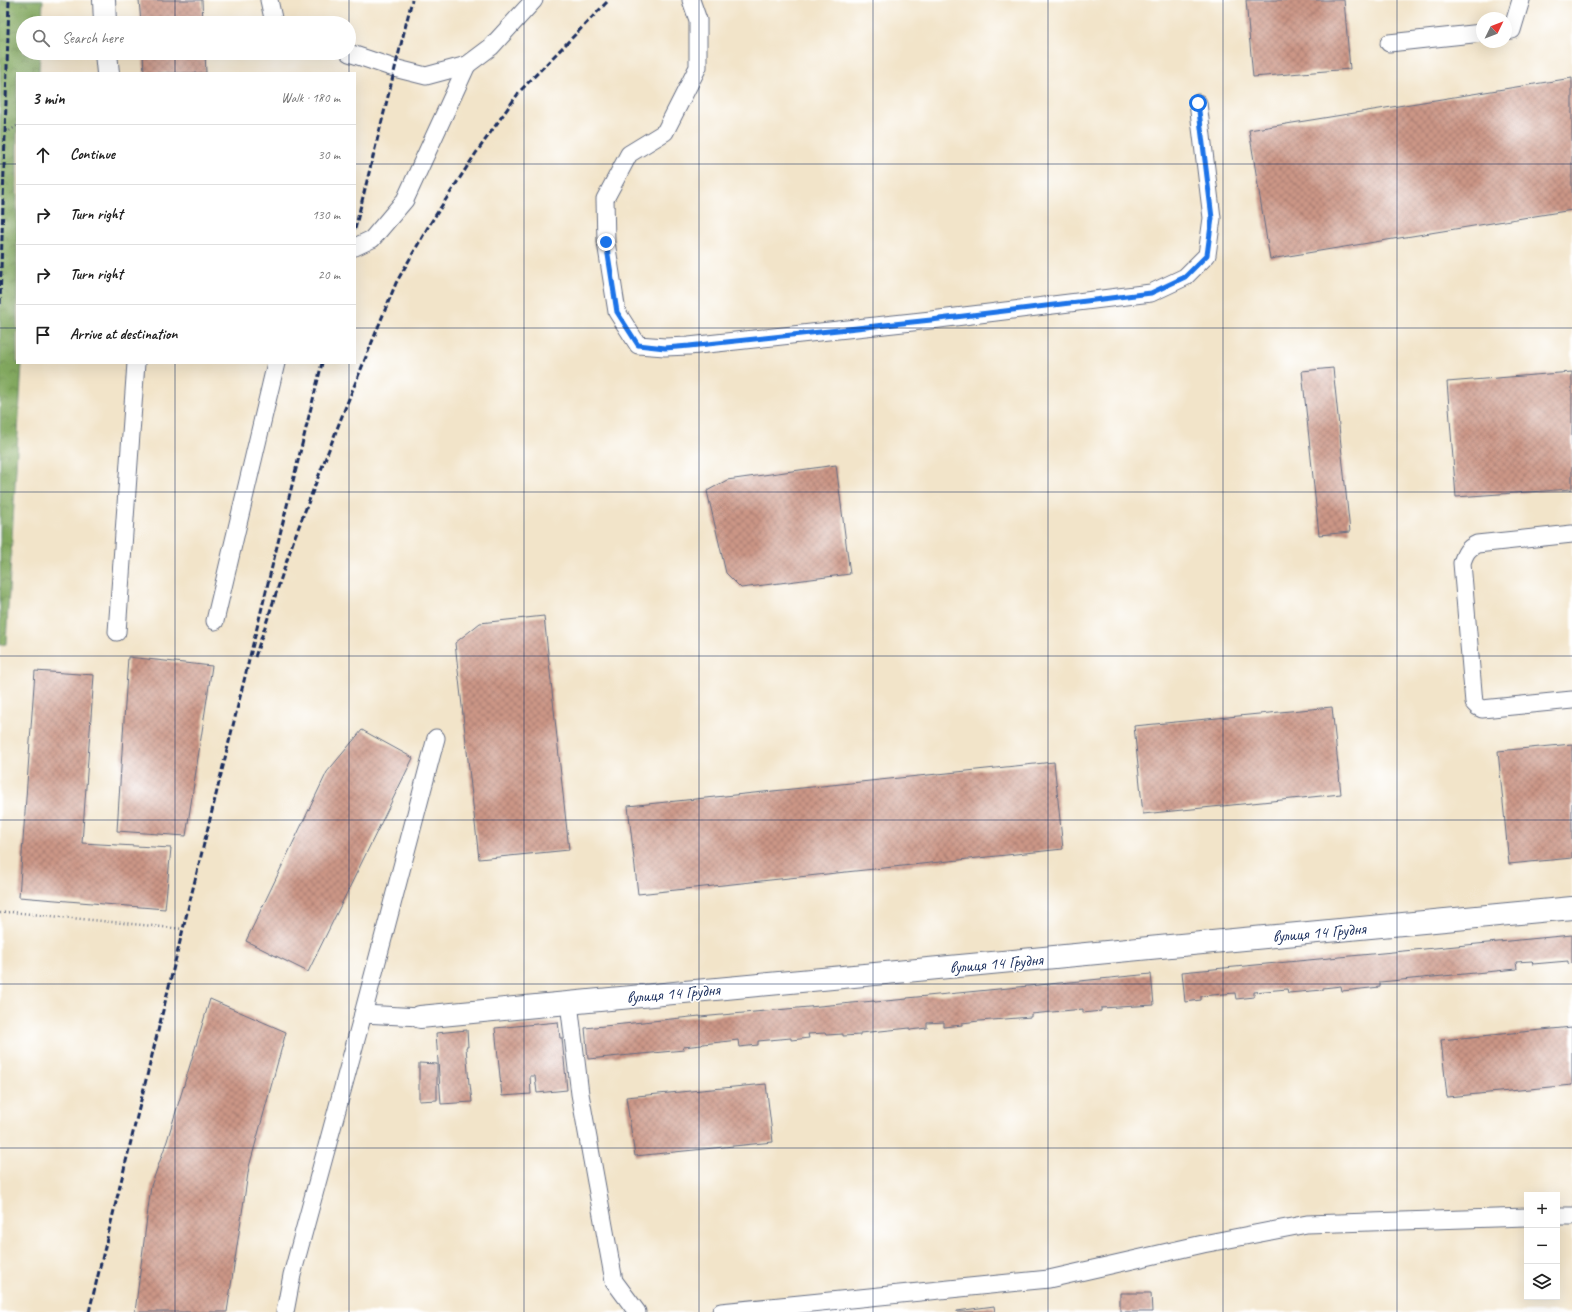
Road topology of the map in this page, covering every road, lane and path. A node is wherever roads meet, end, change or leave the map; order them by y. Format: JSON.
{"nodes":[{"id":1,"x":104,"y":0,"type":"edge"},
{"id":2,"x":270,"y":0,"type":"edge"},
{"id":3,"x":534,"y":0,"type":"edge"},
{"id":4,"x":691,"y":0,"type":"edge"},
{"id":5,"x":1521,"y":0,"type":"edge"},
{"id":6,"x":105,"y":16,"type":"edge"},
{"id":7,"x":273,"y":16,"type":"edge"},
{"id":8,"x":1512,"y":30,"type":"edge"},
{"id":9,"x":1476,"y":34,"type":"edge"},
{"id":10,"x":1389,"y":43,"type":"dead end"},
{"id":11,"x":356,"y":55,"type":"edge"},
{"id":12,"x":107,"y":60,"type":"edge"},
{"id":13,"x":467,"y":65,"type":"junction"},
{"id":14,"x":108,"y":72,"type":"edge"},
{"id":15,"x":1198,"y":103,"type":"dead end"},
{"id":16,"x":16,"y":127,"type":"edge"},
{"id":17,"x":6,"y":133,"type":"dead end"},
{"id":18,"x":356,"y":247,"type":"edge"},
{"id":19,"x":136,"y":364,"type":"edge"},
{"id":20,"x":276,"y":364,"type":"edge"},
{"id":21,"x":1572,"y":534,"type":"edge"},
{"id":22,"x":215,"y":621,"type":"dead end"},
{"id":23,"x":117,"y":632,"type":"dead end"},
{"id":24,"x":1572,"y":700,"type":"edge"},
{"id":25,"x":436,"y":738,"type":"dead end"},
{"id":26,"x":1572,"y":908,"type":"edge"},
{"id":27,"x":0,"y":913,"type":"edge"},
{"id":28,"x":183,"y":929,"type":"dead end"},
{"id":29,"x":569,"y":1003,"type":"junction"},
{"id":30,"x":363,"y":1014,"type":"junction"},
{"id":31,"x":420,"y":1017,"type":"joint"},
{"id":32,"x":1560,"y":1216,"type":"edge"},
{"id":33,"x":1572,"y":1216,"type":"edge"},
{"id":34,"x":1524,"y":1217,"type":"edge"},
{"id":35,"x":285,"y":1312,"type":"edge"},
{"id":36,"x":638,"y":1312,"type":"edge"},
{"id":37,"x":721,"y":1312,"type":"edge"}],
"edges":[{"from":1,"to":6,"type":"street"},
{"from":2,"to":7,"type":"lane"},
{"from":3,"to":13,"type":"lane"},
{"from":4,"to":15,"type":"lane"},
{"from":5,"to":8,"type":"lane"},
{"from":9,"to":10,"type":"lane"},
{"from":11,"to":13,"type":"lane"},
{"from":12,"to":14,"type":"street"},
{"from":13,"to":18,"type":"lane"},
{"from":16,"to":17,"type":"path"},
{"from":19,"to":23,"type":"lane"},
{"from":20,"to":22,"type":"lane"},
{"from":21,"to":24,"type":"lane"},
{"from":25,"to":30,"type":"lane"},
{"from":26,"to":29,"type":"street","name":"вулиця 14 Грудня"},
{"from":27,"to":28,"type":"path"},
{"from":29,"to":31,"type":"street","name":"вулиця 14 Грудня"},
{"from":29,"to":36,"type":"lane"},
{"from":30,"to":31,"type":"lane"},
{"from":30,"to":35,"type":"lane"},
{"from":32,"to":33,"type":"lane"},
{"from":34,"to":37,"type":"lane"}]}
